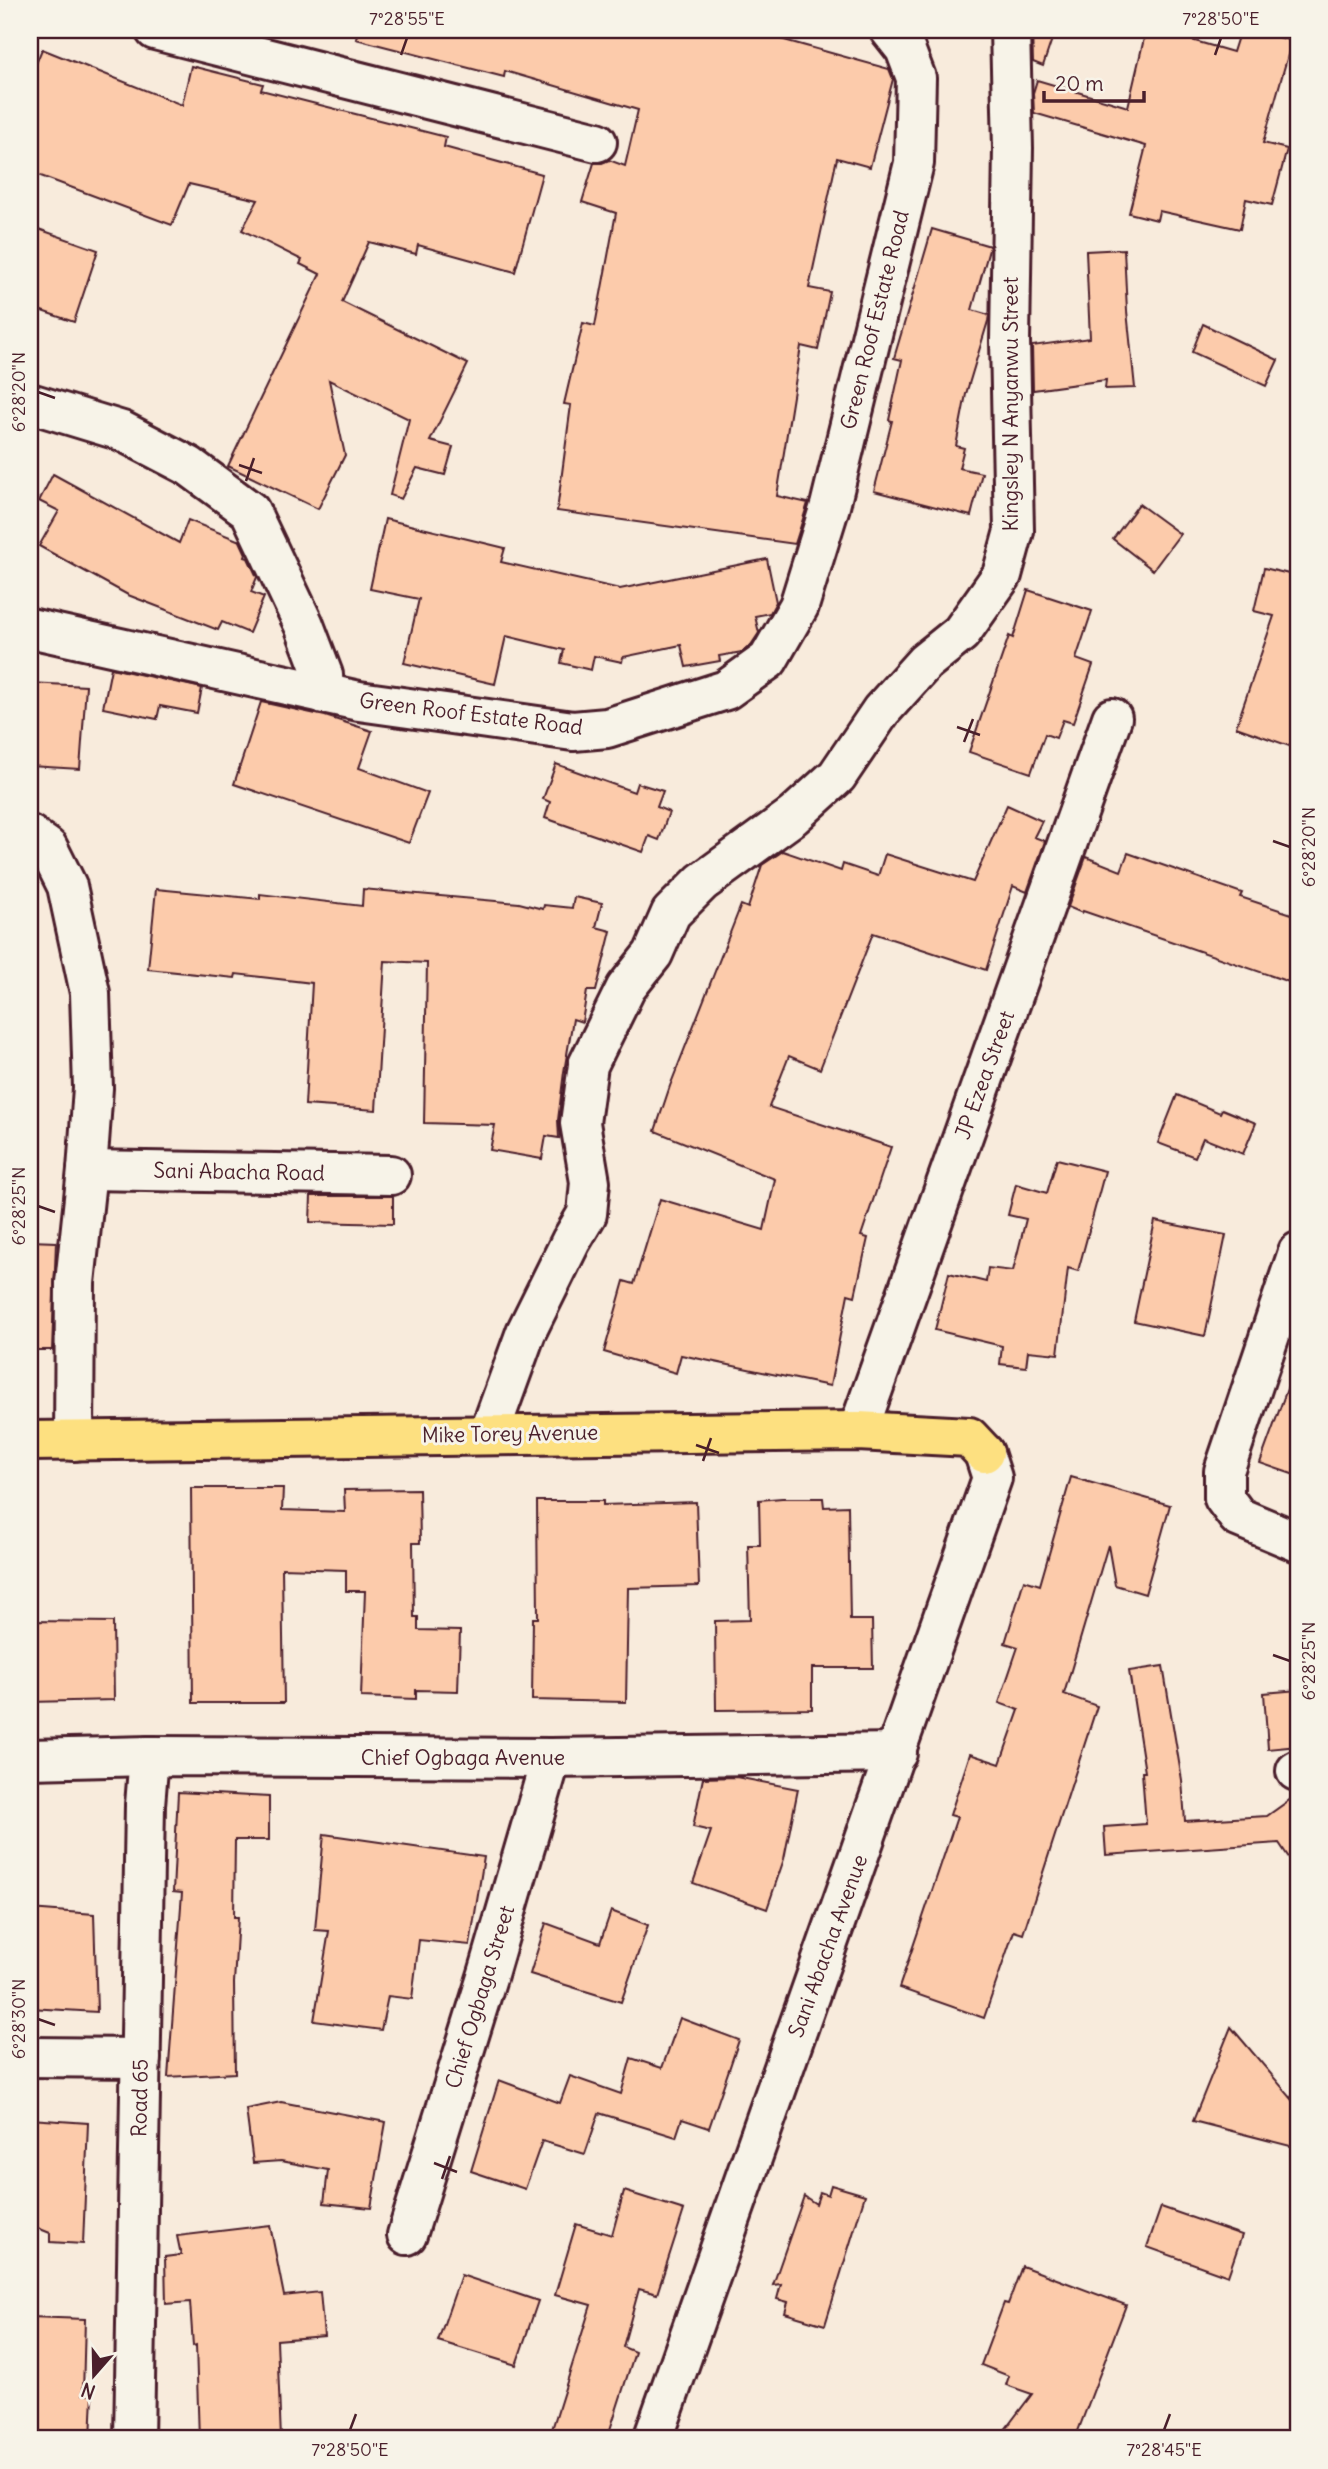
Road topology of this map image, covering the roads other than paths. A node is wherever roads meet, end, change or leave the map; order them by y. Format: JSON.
{"nodes":[{"id":1,"x":890,"y":30,"type":"edge"},
{"id":2,"x":1010,"y":30,"type":"edge"},
{"id":3,"x":178,"y":33,"type":"edge"},
{"id":4,"x":597,"y":142,"type":"dead end"},
{"id":5,"x":30,"y":403,"type":"edge"},
{"id":6,"x":30,"y":628,"type":"edge"},
{"id":7,"x":324,"y":694,"type":"junction"},
{"id":8,"x":1112,"y":718,"type":"dead end"},
{"id":9,"x":30,"y":835,"type":"edge"},
{"id":10,"x":87,"y":1170,"type":"junction"},
{"id":11,"x":391,"y":1175,"type":"dead end"},
{"id":12,"x":1298,"y":1252,"type":"edge"},
{"id":13,"x":858,"y":1431,"type":"junction"},
{"id":14,"x":489,"y":1434,"type":"junction"},
{"id":15,"x":30,"y":1441,"type":"edge"},
{"id":16,"x":74,"y":1441,"type":"junction"},
{"id":17,"x":984,"y":1452,"type":"joint"},
{"id":18,"x":1298,"y":1542,"type":"edge"},
{"id":19,"x":897,"y":1754,"type":"junction"},
{"id":20,"x":149,"y":1756,"type":"junction"},
{"id":21,"x":551,"y":1758,"type":"junction"},
{"id":22,"x":30,"y":1759,"type":"edge"},
{"id":23,"x":30,"y":2057,"type":"edge"},
{"id":24,"x":141,"y":2058,"type":"junction"},
{"id":25,"x":407,"y":2235,"type":"dead end"},
{"id":26,"x":134,"y":2439,"type":"edge"},
{"id":27,"x":653,"y":2439,"type":"edge"}],
"edges":[{"from":1,"to":7,"type":"street","name":"Green Roof Estate Road"},
{"from":2,"to":14,"type":"street","name":"Kingsley N Anyanwu Street"},
{"from":3,"to":4,"type":"street"},
{"from":5,"to":7,"type":"street"},
{"from":6,"to":7,"type":"street","name":"Green Roof Estate Road"},
{"from":8,"to":13,"type":"street","name":"JP Ezea Street"},
{"from":9,"to":10,"type":"street"},
{"from":10,"to":11,"type":"street","name":"Sani Abacha Road"},
{"from":10,"to":16,"type":"street"},
{"from":12,"to":18,"type":"street"},
{"from":13,"to":14,"type":"main road","name":"Mike Torey Avenue"},
{"from":13,"to":17,"type":"main road","name":"Mike Torey Avenue"},
{"from":14,"to":16,"type":"main road","name":"Mike Torey Avenue"},
{"from":15,"to":16,"type":"main road","name":"Mike Torey Avenue"},
{"from":17,"to":19,"type":"street","name":"Sani Abacha Avenue"},
{"from":19,"to":21,"type":"street","name":"Chief Ogbaga Avenue"},
{"from":19,"to":27,"type":"street","name":"Sani Abacha Avenue"},
{"from":20,"to":21,"type":"street","name":"Chief Ogbaga Avenue"},
{"from":20,"to":22,"type":"street","name":"Chief Ogbaga Avenue"},
{"from":20,"to":24,"type":"street","name":"Road 65"},
{"from":21,"to":25,"type":"street","name":"Chief Ogbaga Street"},
{"from":23,"to":24,"type":"street"},
{"from":24,"to":26,"type":"street","name":"Road 65"}]}
